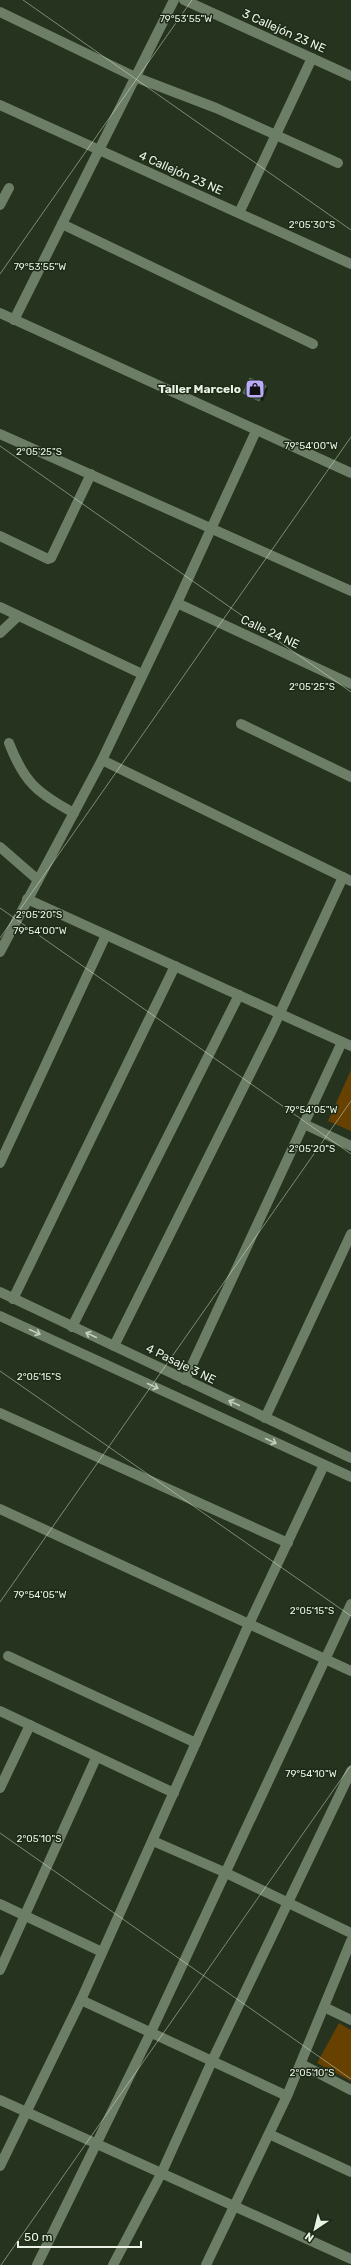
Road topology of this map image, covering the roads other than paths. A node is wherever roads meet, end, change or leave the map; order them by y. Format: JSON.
{"nodes":[{"id":1,"x":174,"y":0,"type":"edge"},
{"id":2,"x":184,"y":0,"type":"edge"},
{"id":3,"x":0,"y":12,"type":"edge"},
{"id":4,"x":312,"y":58,"type":"junction"},
{"id":5,"x":351,"y":76,"type":"edge"},
{"id":6,"x":135,"y":77,"type":"junction"},
{"id":7,"x":0,"y":105,"type":"edge"},
{"id":8,"x":276,"y":135,"type":"junction"},
{"id":9,"x":99,"y":150,"type":"junction"},
{"id":10,"x":338,"y":163,"type":"dead end"},
{"id":11,"x":9,"y":188,"type":"dead end"},
{"id":12,"x":0,"y":205,"type":"edge"},
{"id":13,"x":239,"y":213,"type":"junction"},
{"id":14,"x":62,"y":224,"type":"junction"},
{"id":15,"x":351,"y":264,"type":"edge"},
{"id":16,"x":0,"y":313,"type":"edge"},
{"id":17,"x":14,"y":320,"type":"junction"},
{"id":18,"x":313,"y":344,"type":"dead end"},
{"id":19,"x":256,"y":431,"type":"junction"},
{"id":20,"x":0,"y":434,"type":"edge"},
{"id":21,"x":351,"y":473,"type":"edge"},
{"id":22,"x":91,"y":474,"type":"junction"},
{"id":23,"x":211,"y":527,"type":"junction"},
{"id":24,"x":0,"y":536,"type":"edge"},
{"id":25,"x":351,"y":591,"type":"edge"},
{"id":26,"x":177,"y":603,"type":"junction"},
{"id":27,"x":0,"y":607,"type":"edge"},
{"id":28,"x":18,"y":616,"type":"junction"},
{"id":29,"x":0,"y":633,"type":"edge"},
{"id":30,"x":142,"y":674,"type":"junction"},
{"id":31,"x":351,"y":684,"type":"edge"},
{"id":32,"x":241,"y":724,"type":"dead end"},
{"id":33,"x":8,"y":743,"type":"dead end"},
{"id":34,"x":102,"y":760,"type":"junction"},
{"id":35,"x":351,"y":777,"type":"edge"},
{"id":36,"x":74,"y":813,"type":"junction"},
{"id":37,"x":0,"y":847,"type":"edge"},
{"id":38,"x":347,"y":879,"type":"edge"},
{"id":39,"x":38,"y":880,"type":"junction"},
{"id":40,"x":27,"y":899,"type":"junction"},
{"id":41,"x":106,"y":935,"type":"junction"},
{"id":42,"x":0,"y":952,"type":"edge"},
{"id":43,"x":175,"y":966,"type":"junction"},
{"id":44,"x":239,"y":995,"type":"junction"},
{"id":45,"x":280,"y":1014,"type":"junction"},
{"id":46,"x":348,"y":1044,"type":"edge"},
{"id":47,"x":304,"y":1124,"type":"junction"},
{"id":48,"x":351,"y":1146,"type":"edge"},
{"id":49,"x":0,"y":1163,"type":"edge"},
{"id":50,"x":350,"y":1239,"type":"edge"},
{"id":51,"x":0,"y":1292,"type":"edge"},
{"id":52,"x":14,"y":1299,"type":"junction"},
{"id":53,"x":0,"y":1316,"type":"edge"},
{"id":54,"x":72,"y":1327,"type":"junction"},
{"id":55,"x":114,"y":1346,"type":"junction"},
{"id":56,"x":185,"y":1380,"type":"junction"},
{"id":57,"x":0,"y":1413,"type":"edge"},
{"id":58,"x":265,"y":1418,"type":"junction"},
{"id":59,"x":351,"y":1458,"type":"edge"},
{"id":60,"x":324,"y":1465,"type":"junction"},
{"id":61,"x":351,"y":1477,"type":"edge"},
{"id":62,"x":0,"y":1509,"type":"edge"},
{"id":63,"x":288,"y":1543,"type":"junction"},
{"id":64,"x":351,"y":1604,"type":"edge"},
{"id":65,"x":249,"y":1624,"type":"junction"},
{"id":66,"x":8,"y":1656,"type":"dead end"},
{"id":67,"x":326,"y":1659,"type":"junction"},
{"id":68,"x":351,"y":1671,"type":"edge"},
{"id":69,"x":0,"y":1711,"type":"edge"},
{"id":70,"x":30,"y":1725,"type":"junction"},
{"id":71,"x":196,"y":1743,"type":"junction"},
{"id":72,"x":96,"y":1758,"type":"junction"},
{"id":73,"x":351,"y":1771,"type":"edge"},
{"id":74,"x":0,"y":1788,"type":"edge"},
{"id":75,"x":174,"y":1793,"type":"junction"},
{"id":76,"x":153,"y":1841,"type":"junction"},
{"id":77,"x":224,"y":1872,"type":"junction"},
{"id":78,"x":0,"y":1904,"type":"edge"},
{"id":79,"x":288,"y":1904,"type":"junction"},
{"id":80,"x":24,"y":1915,"type":"junction"},
{"id":81,"x":351,"y":1933,"type":"edge"},
{"id":82,"x":351,"y":1941,"type":"edge"},
{"id":83,"x":102,"y":1952,"type":"junction"},
{"id":84,"x":0,"y":1970,"type":"edge"},
{"id":85,"x":81,"y":2000,"type":"junction"},
{"id":86,"x":324,"y":2007,"type":"junction"},
{"id":87,"x":351,"y":2020,"type":"edge"},
{"id":88,"x":151,"y":2032,"type":"junction"},
{"id":89,"x":212,"y":2061,"type":"junction"},
{"id":90,"x":301,"y":2064,"type":"junction"},
{"id":91,"x":351,"y":2090,"type":"edge"},
{"id":92,"x":287,"y":2096,"type":"junction"},
{"id":93,"x":0,"y":2100,"type":"edge"},
{"id":94,"x":26,"y":2113,"type":"junction"},
{"id":95,"x":270,"y":2134,"type":"junction"},
{"id":96,"x":96,"y":2144,"type":"junction"},
{"id":97,"x":0,"y":2166,"type":"edge"},
{"id":98,"x":162,"y":2172,"type":"junction"},
{"id":99,"x":351,"y":2172,"type":"edge"},
{"id":100,"x":234,"y":2207,"type":"junction"},
{"id":101,"x":351,"y":2259,"type":"edge"},
{"id":102,"x":37,"y":2265,"type":"edge"},
{"id":103,"x":113,"y":2265,"type":"edge"},
{"id":104,"x":206,"y":2265,"type":"edge"}],
"edges":[{"from":1,"to":6,"type":"street"},
{"from":2,"to":4,"type":"street","name":"3 Callejón 23 NE"},
{"from":3,"to":6,"type":"street"},
{"from":4,"to":5,"type":"street","name":"3 Callejón 23 NE"},
{"from":4,"to":8,"type":"street"},
{"from":6,"to":8,"type":"street"},
{"from":6,"to":9,"type":"street"},
{"from":7,"to":9,"type":"street","name":"4 Callejón 23 NE"},
{"from":8,"to":10,"type":"street"},
{"from":8,"to":13,"type":"street"},
{"from":9,"to":13,"type":"street","name":"4 Callejón 23 NE"},
{"from":9,"to":14,"type":"street"},
{"from":11,"to":12,"type":"street"},
{"from":13,"to":15,"type":"street","name":"4 Callejón 23 NE"},
{"from":14,"to":17,"type":"street"},
{"from":14,"to":18,"type":"street"},
{"from":16,"to":17,"type":"street"},
{"from":17,"to":19,"type":"street"},
{"from":19,"to":21,"type":"street"},
{"from":19,"to":23,"type":"street"},
{"from":20,"to":22,"type":"street"},
{"from":22,"to":23,"type":"street"},
{"from":22,"to":24,"type":"street"},
{"from":23,"to":25,"type":"street"},
{"from":23,"to":26,"type":"street"},
{"from":26,"to":30,"type":"street"},
{"from":26,"to":31,"type":"street","name":"Calle 24 NE"},
{"from":27,"to":28,"type":"street"},
{"from":28,"to":29,"type":"street"},
{"from":28,"to":30,"type":"street"},
{"from":30,"to":34,"type":"street"},
{"from":32,"to":35,"type":"street"},
{"from":33,"to":36,"type":"street"},
{"from":34,"to":36,"type":"street"},
{"from":34,"to":38,"type":"street"},
{"from":36,"to":39,"type":"street"},
{"from":37,"to":39,"type":"street"},
{"from":38,"to":45,"type":"street"},
{"from":39,"to":40,"type":"street"},
{"from":40,"to":41,"type":"street"},
{"from":40,"to":42,"type":"street"},
{"from":41,"to":43,"type":"street"},
{"from":41,"to":49,"type":"street"},
{"from":43,"to":44,"type":"street"},
{"from":43,"to":52,"type":"street"},
{"from":44,"to":45,"type":"street"},
{"from":44,"to":54,"type":"street"},
{"from":45,"to":46,"type":"street"},
{"from":45,"to":55,"type":"street"},
{"from":46,"to":47,"type":"street"},
{"from":47,"to":48,"type":"street"},
{"from":47,"to":56,"type":"street"},
{"from":50,"to":58,"type":"street"},
{"from":51,"to":52,"type":"street","name":"4 Pasaje 3 NE"},
{"from":52,"to":54,"type":"street","name":"4 Pasaje 3 NE"},
{"from":53,"to":60,"type":"street","one_way":true},
{"from":55,"to":54,"type":"street","name":"4 Pasaje 3 NE","one_way":true},
{"from":55,"to":56,"type":"street","name":"4 Pasaje 3 NE"},
{"from":58,"to":56,"type":"street","name":"4 Pasaje 3 NE","one_way":true},
{"from":57,"to":63,"type":"street"},
{"from":58,"to":59,"type":"street","name":"4 Pasaje 3 NE"},
{"from":60,"to":61,"type":"street"},
{"from":60,"to":63,"type":"street"},
{"from":62,"to":65,"type":"street"},
{"from":63,"to":65,"type":"street"},
{"from":64,"to":67,"type":"street"},
{"from":65,"to":67,"type":"street"},
{"from":65,"to":71,"type":"street"},
{"from":66,"to":71,"type":"street"},
{"from":67,"to":68,"type":"street"},
{"from":67,"to":77,"type":"street"},
{"from":69,"to":70,"type":"street"},
{"from":70,"to":72,"type":"street"},
{"from":70,"to":74,"type":"street"},
{"from":71,"to":75,"type":"street"},
{"from":72,"to":75,"type":"street"},
{"from":72,"to":80,"type":"street"},
{"from":73,"to":79,"type":"street"},
{"from":75,"to":76,"type":"street"},
{"from":76,"to":77,"type":"street"},
{"from":76,"to":83,"type":"street"},
{"from":77,"to":79,"type":"street"},
{"from":77,"to":88,"type":"street"},
{"from":78,"to":80,"type":"street"},
{"from":79,"to":81,"type":"street"},
{"from":79,"to":89,"type":"street"},
{"from":80,"to":83,"type":"street"},
{"from":80,"to":84,"type":"street"},
{"from":82,"to":86,"type":"street"},
{"from":83,"to":85,"type":"street"},
{"from":85,"to":88,"type":"street"},
{"from":85,"to":94,"type":"street"},
{"from":86,"to":87,"type":"street"},
{"from":86,"to":90,"type":"street"},
{"from":88,"to":89,"type":"street"},
{"from":88,"to":96,"type":"street"},
{"from":89,"to":92,"type":"street"},
{"from":89,"to":98,"type":"street"},
{"from":90,"to":91,"type":"street"},
{"from":90,"to":92,"type":"street"},
{"from":92,"to":95,"type":"street"},
{"from":93,"to":94,"type":"street"},
{"from":94,"to":96,"type":"street"},
{"from":94,"to":97,"type":"street"},
{"from":95,"to":99,"type":"street"},
{"from":95,"to":100,"type":"street"},
{"from":96,"to":98,"type":"street"},
{"from":96,"to":102,"type":"street"},
{"from":98,"to":100,"type":"street"},
{"from":98,"to":103,"type":"street"},
{"from":100,"to":101,"type":"street"},
{"from":100,"to":104,"type":"street"}]}
